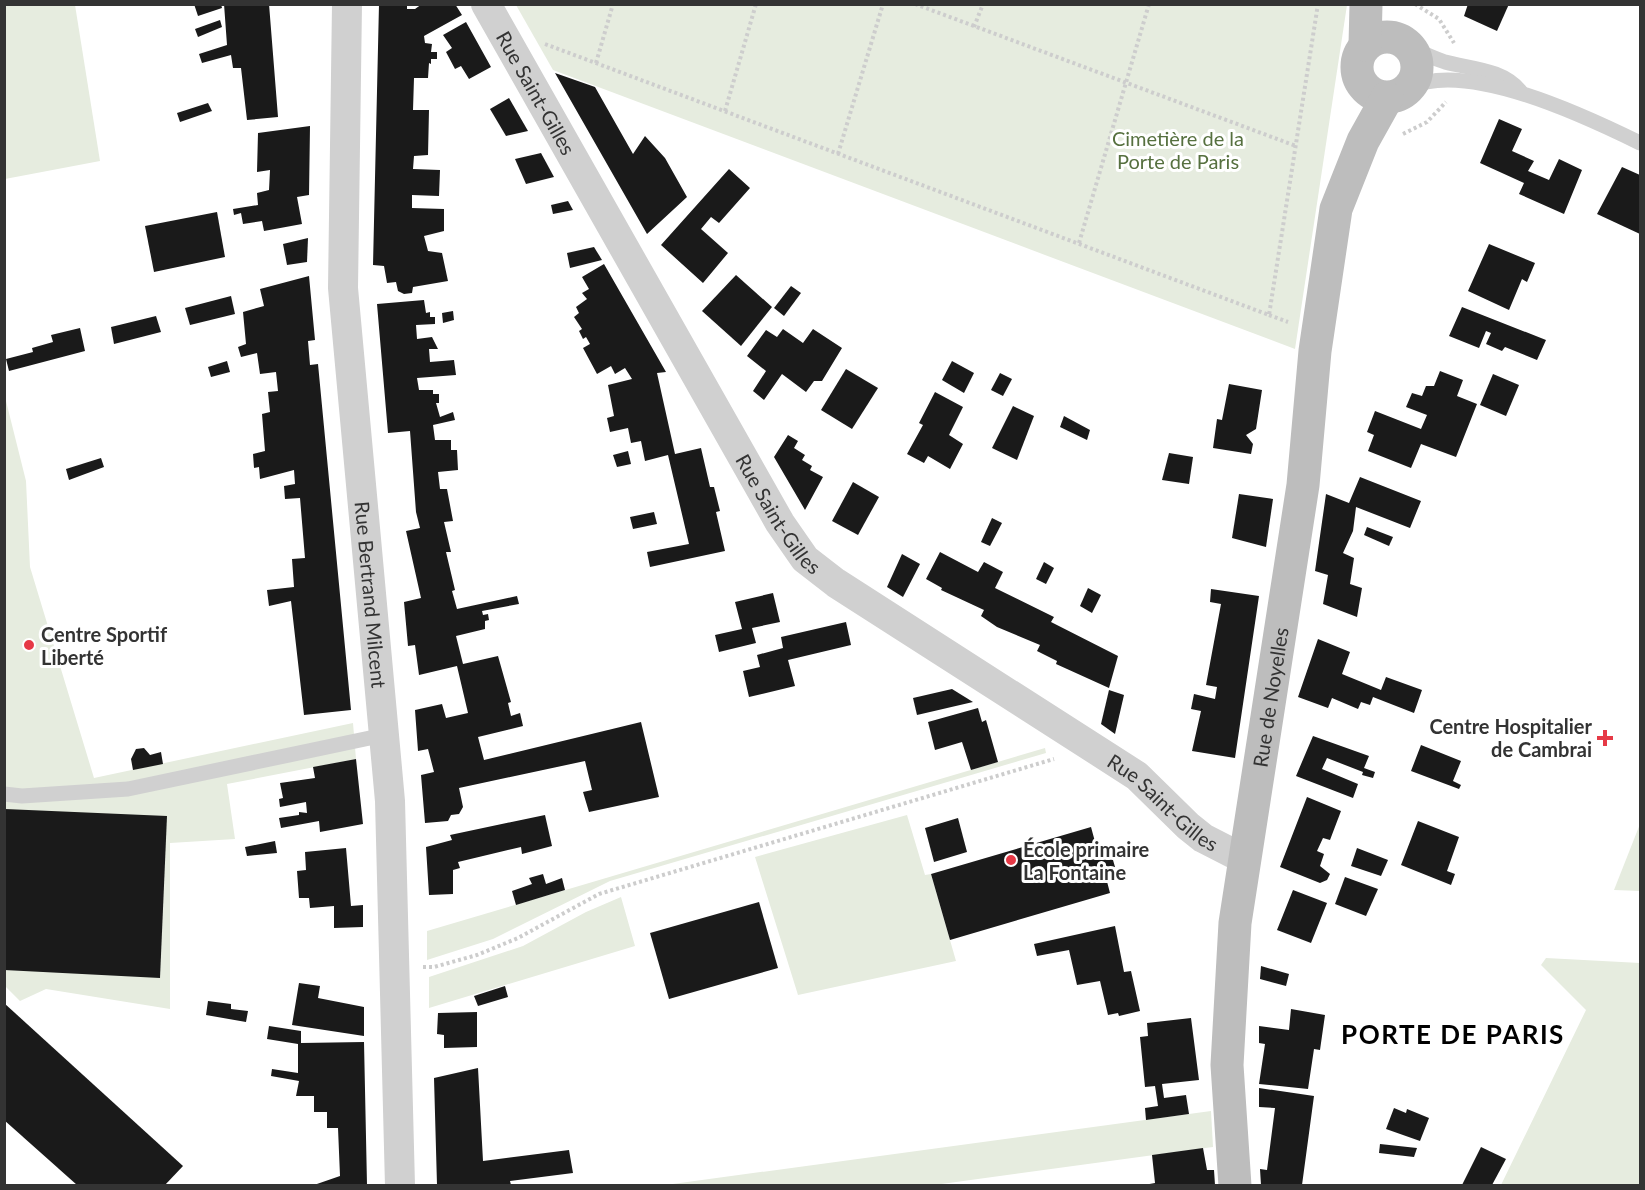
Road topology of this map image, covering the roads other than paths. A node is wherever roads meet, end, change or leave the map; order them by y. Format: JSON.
{"nodes":[{"id":1,"x":346,"y":4,"type":"edge"},
{"id":2,"x":486,"y":4,"type":"edge"},
{"id":3,"x":1366,"y":4,"type":"edge"},
{"id":4,"x":1384,"y":4,"type":"edge"},
{"id":5,"x":1390,"y":43,"type":"junction"},
{"id":6,"x":1387,"y":91,"type":"junction"},
{"id":7,"x":1521,"y":92,"type":"junction"},
{"id":8,"x":1641,"y":143,"type":"edge"},
{"id":9,"x":384,"y":735,"type":"junction"},
{"id":10,"x":4,"y":794,"type":"edge"},
{"id":11,"x":1244,"y":859,"type":"junction"},
{"id":12,"x":400,"y":1185,"type":"edge"},
{"id":13,"x":1234,"y":1185,"type":"edge"}],
"edges":[{"from":1,"to":9,"type":"street","name":"Rue Bertrand Milcent"},
{"from":2,"to":11,"type":"street","name":"Rue Saint-Gilles"},
{"from":3,"to":5,"type":"street"},
{"from":4,"to":5,"type":"street"},
{"from":5,"to":6,"type":"street","name":"Rue de Noyelles"},
{"from":5,"to":6,"type":"street"},
{"from":5,"to":7,"type":"lane"},
{"from":6,"to":7,"type":"lane"},
{"from":6,"to":11,"type":"street","name":"Rue de Noyelles"},
{"from":7,"to":8,"type":"lane"},
{"from":9,"to":10,"type":"lane"},
{"from":9,"to":12,"type":"street","name":"Rue Bertrand Milcent"},
{"from":11,"to":13,"type":"street","name":"Rue de Noyelles"}]}
